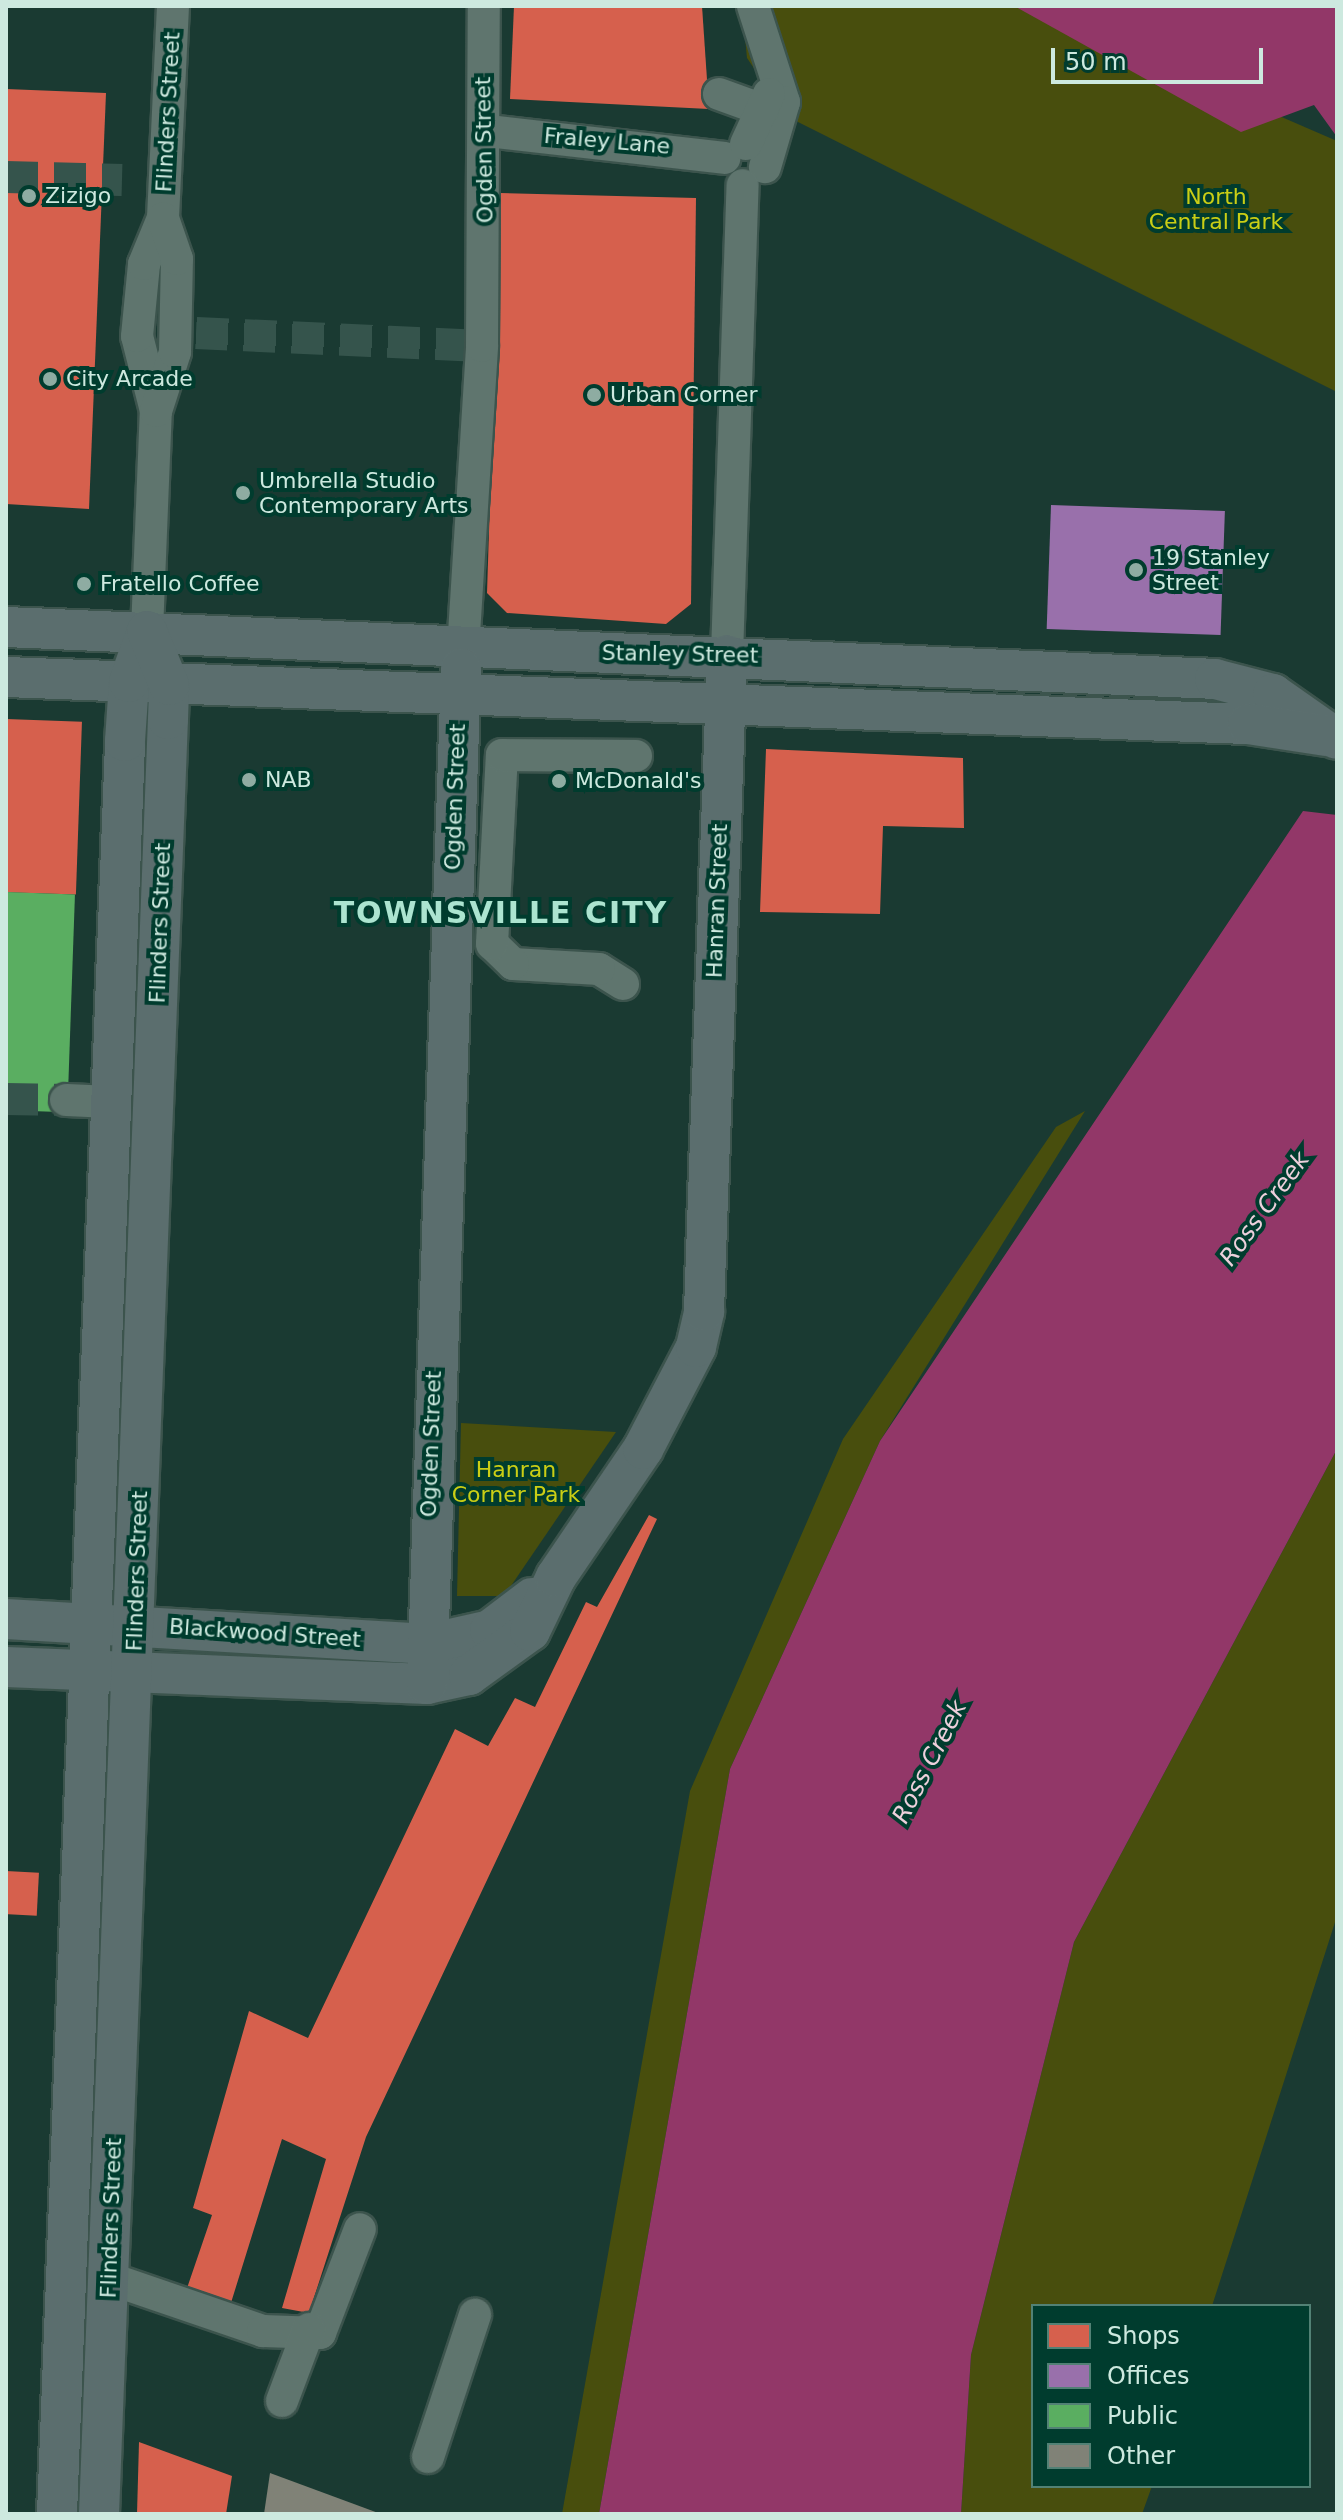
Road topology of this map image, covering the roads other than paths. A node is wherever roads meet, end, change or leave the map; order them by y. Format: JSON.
{"nodes":[{"id":1,"x":173,"y":6,"type":"edge"},
{"id":2,"x":484,"y":6,"type":"edge"},
{"id":3,"x":753,"y":6,"type":"edge"},
{"id":4,"x":776,"y":68,"type":"junction"},
{"id":5,"x":719,"y":94,"type":"dead end"},
{"id":6,"x":763,"y":110,"type":"junction"},
{"id":7,"x":488,"y":131,"type":"junction"},
{"id":8,"x":744,"y":164,"type":"junction"},
{"id":9,"x":6,"y":627,"type":"edge"},
{"id":10,"x":147,"y":631,"type":"junction"},
{"id":11,"x":463,"y":650,"type":"junction"},
{"id":12,"x":727,"y":655,"type":"junction"},
{"id":13,"x":6,"y":677,"type":"edge"},
{"id":14,"x":1215,"y":679,"type":"junction"},
{"id":15,"x":129,"y":682,"type":"junction"},
{"id":16,"x":169,"y":685,"type":"junction"},
{"id":17,"x":459,"y":697,"type":"junction"},
{"id":18,"x":724,"y":706,"type":"junction"},
{"id":19,"x":1210,"y":723,"type":"junction"},
{"id":20,"x":1337,"y":740,"type":"edge"},
{"id":21,"x":636,"y":756,"type":"dead end"},
{"id":22,"x":492,"y":944,"type":"dead end"},
{"id":23,"x":66,"y":1100,"type":"tunnel mouth"},
{"id":24,"x":111,"y":1102,"type":"junction"},
{"id":25,"x":556,"y":1577,"type":"junction"},
{"id":26,"x":6,"y":1619,"type":"edge"},
{"id":27,"x":91,"y":1622,"type":"junction"},
{"id":28,"x":134,"y":1625,"type":"junction"},
{"id":29,"x":428,"y":1644,"type":"junction"},
{"id":30,"x":6,"y":1667,"type":"edge"},
{"id":31,"x":91,"y":1671,"type":"junction"},
{"id":32,"x":134,"y":1674,"type":"junction"},
{"id":33,"x":427,"y":1684,"type":"junction"},
{"id":34,"x":360,"y":2229,"type":"dead end"},
{"id":35,"x":108,"y":2278,"type":"junction"},
{"id":36,"x":475,"y":2315,"type":"dead end"},
{"id":37,"x":315,"y":2331,"type":"junction"},
{"id":38,"x":282,"y":2401,"type":"dead end"},
{"id":39,"x":428,"y":2457,"type":"dead end"},
{"id":40,"x":57,"y":2514,"type":"edge"},
{"id":41,"x":99,"y":2514,"type":"edge"}],
"edges":[{"from":1,"to":10,"type":"street","name":"Flinders Street"},
{"from":2,"to":7,"type":"street","name":"Ogden Street"},
{"from":3,"to":4,"type":"street","name":"Hanran Street"},
{"from":4,"to":6,"type":"street","name":"Hanran Street"},
{"from":4,"to":8,"type":"street","name":"Hanran Street"},
{"from":5,"to":6,"type":"street"},
{"from":6,"to":8,"type":"street","name":"Hanran Street"},
{"from":7,"to":8,"type":"street","name":"Fraley Lane"},
{"from":7,"to":11,"type":"street","name":"Ogden Street"},
{"from":8,"to":12,"type":"street","name":"Hanran Street"},
{"from":9,"to":10,"type":"main road","name":"Stanley Street"},
{"from":10,"to":11,"type":"main road","name":"Stanley Street"},
{"from":10,"to":15,"type":"main road","name":"Flinders Street"},
{"from":10,"to":16,"type":"main road","name":"Flinders Street"},
{"from":11,"to":12,"type":"main road","name":"Stanley Street"},
{"from":11,"to":17,"type":"main road","name":"Ogden Street"},
{"from":12,"to":14,"type":"main road","name":"Stanley Street"},
{"from":12,"to":18,"type":"main road","name":"Hanran Street"},
{"from":13,"to":15,"type":"main road","name":"Stanley Street"},
{"from":14,"to":19,"type":"main road"},
{"from":14,"to":20,"type":"main road","name":"Stanley Street"},
{"from":15,"to":16,"type":"main road","name":"Stanley Street"},
{"from":15,"to":24,"type":"main road","name":"Flinders Street"},
{"from":16,"to":17,"type":"main road","name":"Stanley Street"},
{"from":16,"to":28,"type":"main road","name":"Flinders Street"},
{"from":17,"to":18,"type":"main road","name":"Stanley Street"},
{"from":17,"to":29,"type":"main road","name":"Ogden Street"},
{"from":18,"to":19,"type":"main road","name":"Stanley Street"},
{"from":18,"to":25,"type":"main road","name":"Hanran Street"},
{"from":19,"to":20,"type":"main road","name":"Stanley Street"},
{"from":21,"to":22,"type":"street"},
{"from":23,"to":24,"type":"street"},
{"from":24,"to":27,"type":"main road","name":"Flinders Street"},
{"from":25,"to":29,"type":"main road","name":"Hanran Street"},
{"from":25,"to":33,"type":"main road","name":"Hanran Street"},
{"from":26,"to":27,"type":"main road","name":"Blackwood Street"},
{"from":27,"to":28,"type":"main road","name":"Blackwood Street"},
{"from":27,"to":31,"type":"main road","name":"Flinders Street"},
{"from":28,"to":29,"type":"main road","name":"Blackwood Street"},
{"from":28,"to":32,"type":"main road","name":"Flinders Street"},
{"from":29,"to":33,"type":"main road","name":"Ogden Street"},
{"from":30,"to":31,"type":"main road","name":"Blackwood Street"},
{"from":31,"to":32,"type":"main road","name":"Blackwood Street"},
{"from":31,"to":40,"type":"main road","name":"Flinders Street"},
{"from":32,"to":33,"type":"main road","name":"Blackwood Street"},
{"from":32,"to":35,"type":"main road","name":"Flinders Street"},
{"from":34,"to":37,"type":"street"},
{"from":35,"to":37,"type":"street"},
{"from":35,"to":41,"type":"main road","name":"Flinders Street"},
{"from":36,"to":39,"type":"street"},
{"from":37,"to":38,"type":"street"}]}
